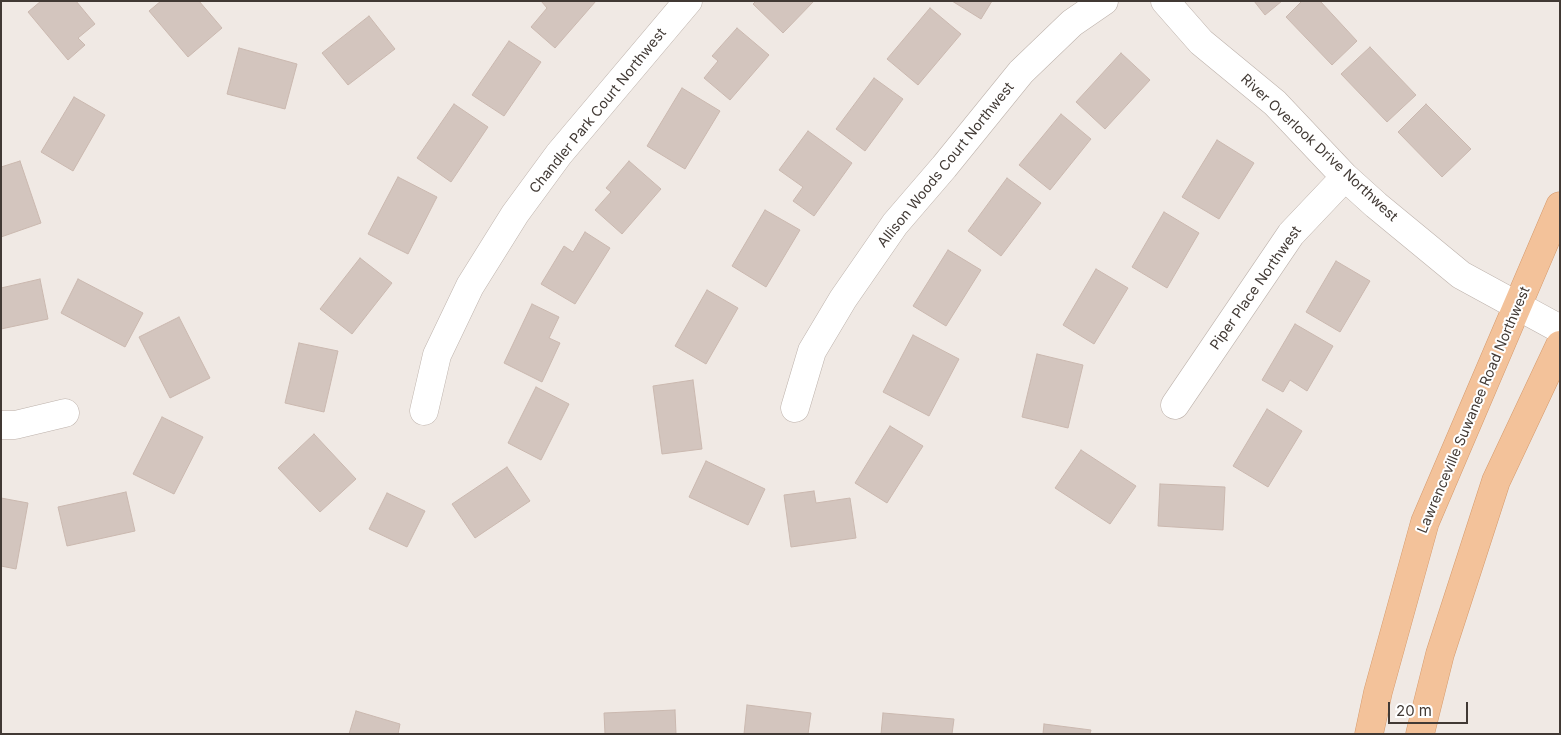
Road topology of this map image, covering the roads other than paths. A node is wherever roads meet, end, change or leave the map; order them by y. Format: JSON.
{"nodes":[{"id":1,"x":688,"y":1,"type":"edge"},
{"id":2,"x":1104,"y":1,"type":"edge"},
{"id":3,"x":1165,"y":1,"type":"edge"},
{"id":4,"x":1345,"y":176,"type":"junction"},
{"id":5,"x":1560,"y":206,"type":"edge"},
{"id":6,"x":1518,"y":306,"type":"junction"},
{"id":7,"x":1560,"y":328,"type":"edge"},
{"id":8,"x":1560,"y":345,"type":"edge"},
{"id":9,"x":1175,"y":405,"type":"dead end"},
{"id":10,"x":795,"y":408,"type":"dead end"},
{"id":11,"x":424,"y":411,"type":"dead end"},
{"id":12,"x":65,"y":413,"type":"dead end"},
{"id":13,"x":1,"y":425,"type":"edge"},
{"id":14,"x":1368,"y":734,"type":"edge"},
{"id":15,"x":1420,"y":734,"type":"edge"}],
"edges":[{"from":1,"to":11,"type":"street","name":"Chandler Park Court Northwest"},
{"from":2,"to":10,"type":"street","name":"Allison Woods Court Northwest"},
{"from":3,"to":4,"type":"street","name":"River Overlook Drive Northwest"},
{"from":4,"to":6,"type":"street","name":"River Overlook Drive Northwest"},
{"from":4,"to":9,"type":"street","name":"Piper Place Northwest"},
{"from":5,"to":6,"type":"main road","name":"Lawrenceville Suwanee Road Northwest"},
{"from":6,"to":7,"type":"street","name":"River Overlook Drive Northwest"},
{"from":6,"to":14,"type":"main road","name":"Lawrenceville Suwanee Road Northwest"},
{"from":8,"to":15,"type":"main road"},
{"from":12,"to":13,"type":"street"}]}
